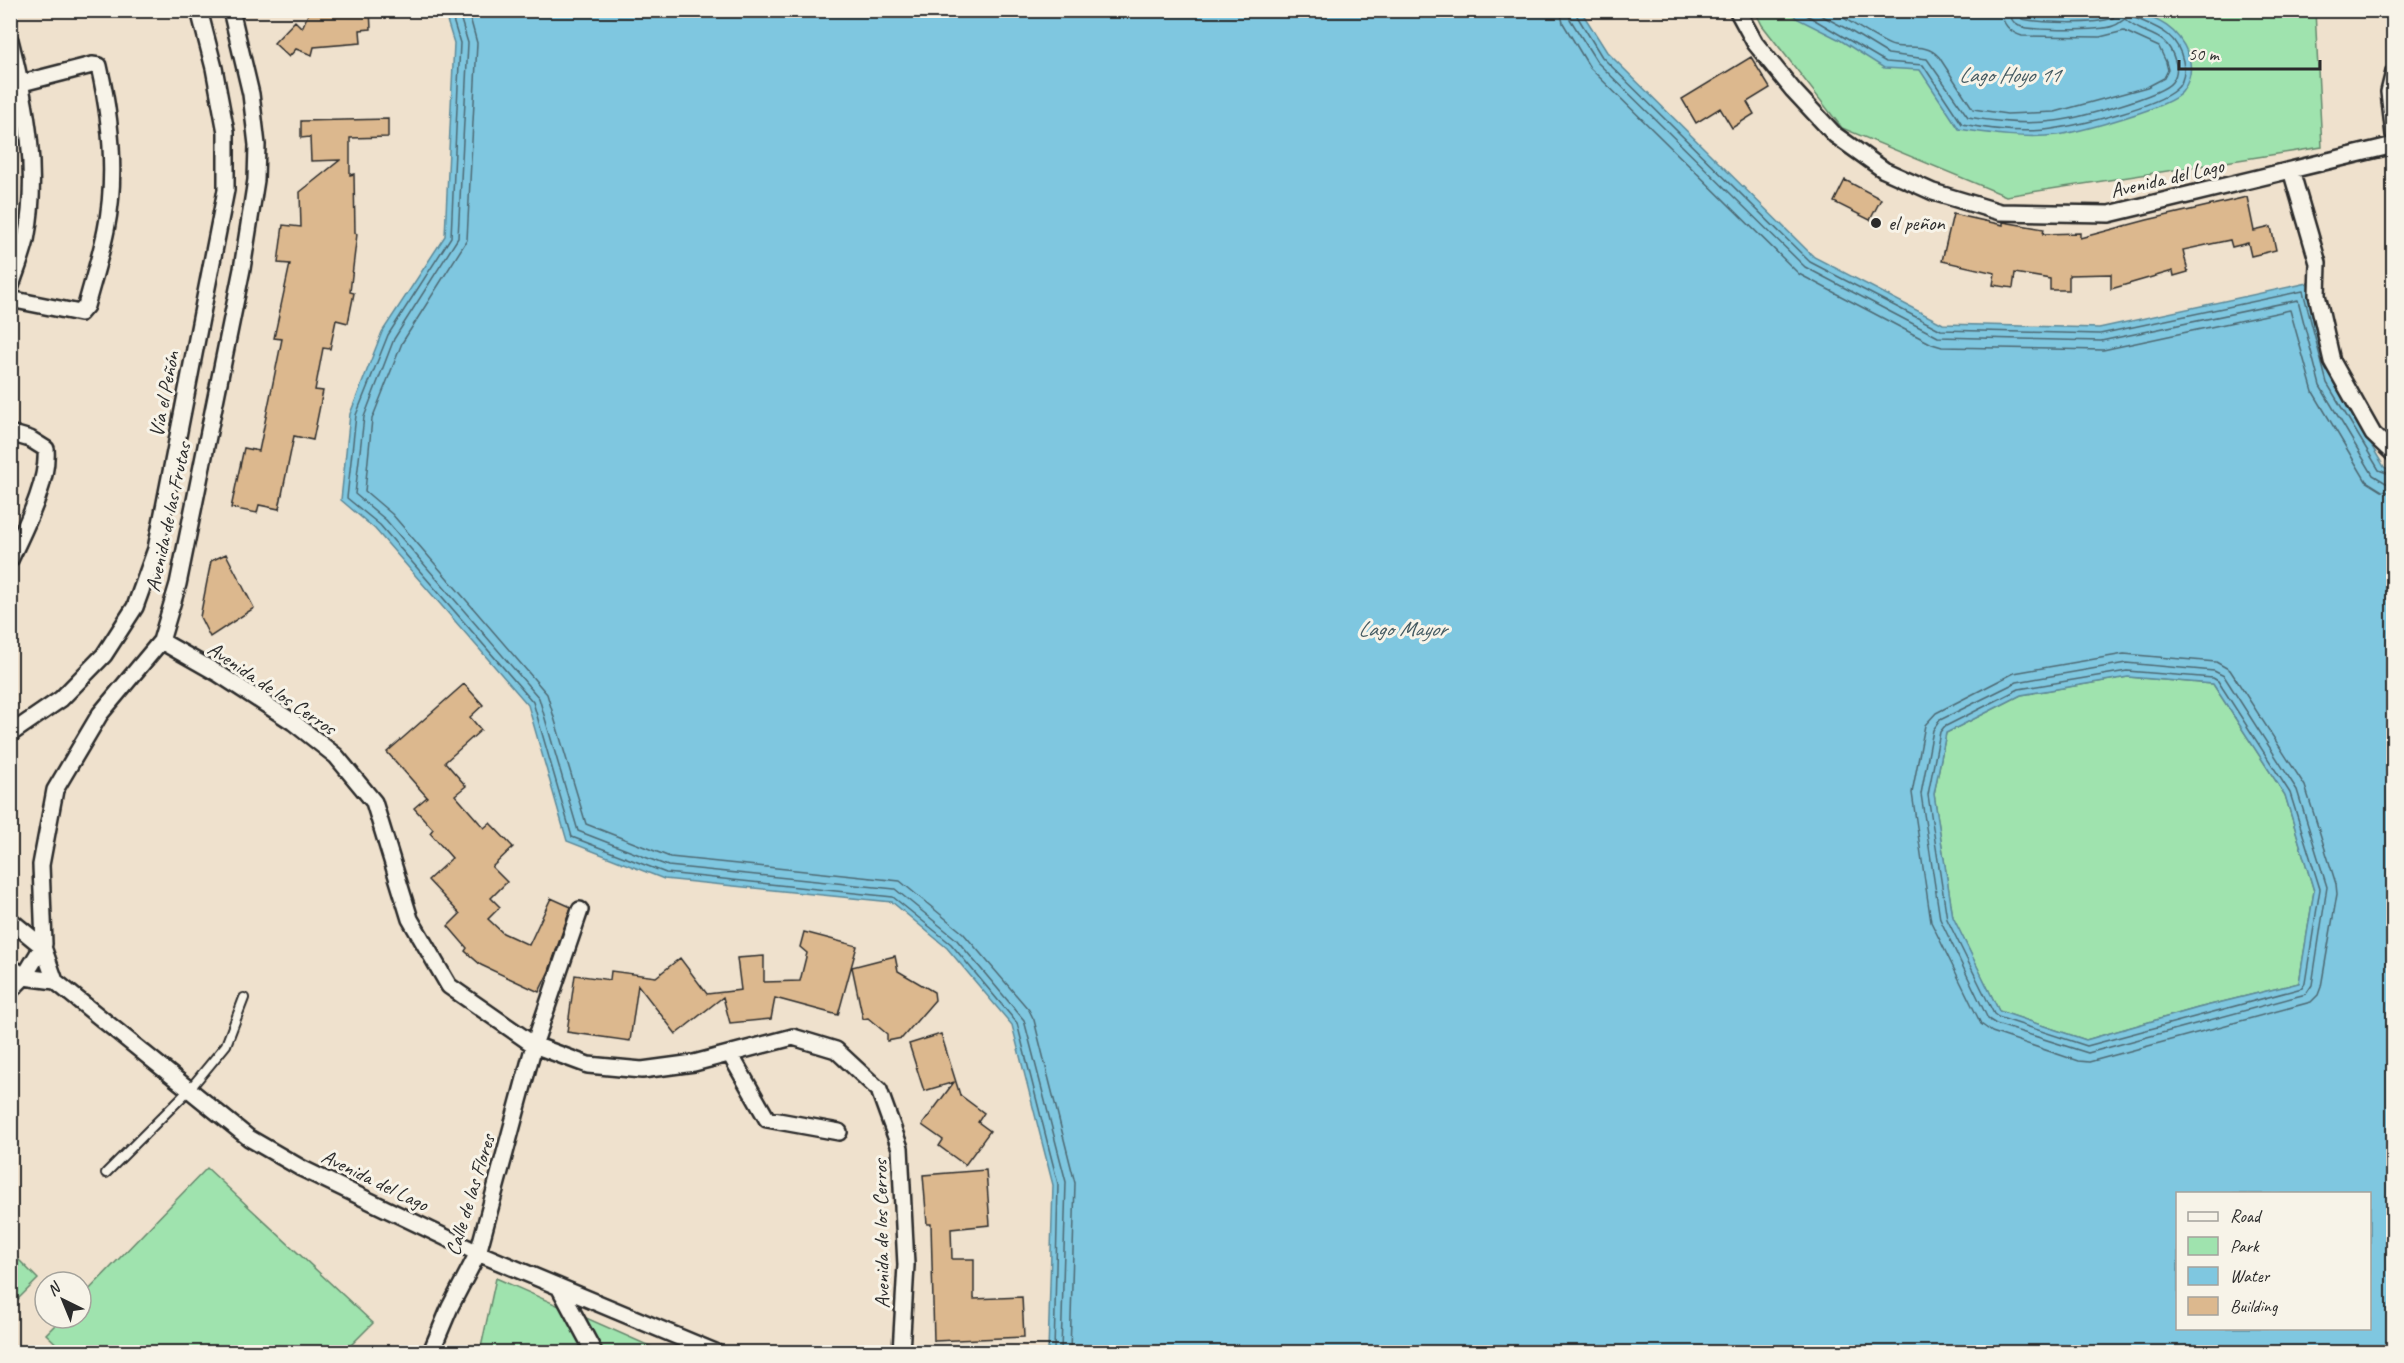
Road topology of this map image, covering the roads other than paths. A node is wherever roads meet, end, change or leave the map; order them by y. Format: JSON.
{"nodes":[{"id":1,"x":199,"y":10,"type":"edge"},
{"id":2,"x":231,"y":10,"type":"edge"},
{"id":3,"x":1737,"y":10,"type":"edge"},
{"id":4,"x":10,"y":40,"type":"edge"},
{"id":5,"x":2394,"y":72,"type":"edge"},
{"id":6,"x":22,"y":83,"type":"junction"},
{"id":7,"x":2394,"y":135,"type":"edge"},
{"id":8,"x":2394,"y":145,"type":"edge"},
{"id":9,"x":2291,"y":170,"type":"junction"},
{"id":10,"x":10,"y":289,"type":"edge"},
{"id":11,"x":10,"y":299,"type":"edge"},
{"id":12,"x":10,"y":433,"type":"edge"},
{"id":13,"x":2394,"y":454,"type":"edge"},
{"id":14,"x":10,"y":560,"type":"edge"},
{"id":15,"x":161,"y":641,"type":"junction"},
{"id":16,"x":10,"y":734,"type":"edge"},
{"id":17,"x":580,"y":910,"type":"dead end"},
{"id":18,"x":10,"y":920,"type":"edge"},
{"id":19,"x":43,"y":947,"type":"junction"},
{"id":20,"x":10,"y":966,"type":"edge"},
{"id":21,"x":24,"y":976,"type":"junction"},
{"id":22,"x":55,"y":981,"type":"junction"},
{"id":23,"x":10,"y":991,"type":"edge"},
{"id":24,"x":244,"y":998,"type":"dead end"},
{"id":25,"x":534,"y":1045,"type":"junction"},
{"id":26,"x":730,"y":1054,"type":"junction"},
{"id":27,"x":189,"y":1090,"type":"junction"},
{"id":28,"x":839,"y":1132,"type":"dead end"},
{"id":29,"x":106,"y":1173,"type":"dead end"},
{"id":30,"x":478,"y":1253,"type":"junction"},
{"id":31,"x":559,"y":1287,"type":"junction"},
{"id":32,"x":431,"y":1353,"type":"edge"},
{"id":33,"x":594,"y":1353,"type":"edge"},
{"id":34,"x":715,"y":1353,"type":"edge"},
{"id":35,"x":901,"y":1353,"type":"edge"}],
"edges":[{"from":1,"to":16,"type":"street","name":"Vía el Peñón"},
{"from":2,"to":15,"type":"street","name":"Avenida de las Frutas"},
{"from":3,"to":9,"type":"street","name":"Avenida del Lago"},
{"from":4,"to":6,"type":"street"},
{"from":5,"to":7,"type":"street"},
{"from":6,"to":10,"type":"street"},
{"from":6,"to":11,"type":"street"},
{"from":8,"to":9,"type":"street","name":"Avenida del Lago"},
{"from":9,"to":13,"type":"street"},
{"from":12,"to":14,"type":"street"},
{"from":15,"to":19,"type":"street","name":"Avenida de las Frutas"},
{"from":15,"to":25,"type":"street","name":"Avenida de los Cerros"},
{"from":17,"to":25,"type":"street","name":"Calle de las Flores"},
{"from":18,"to":19,"type":"street"},
{"from":19,"to":21,"type":"street"},
{"from":19,"to":22,"type":"street"},
{"from":20,"to":21,"type":"street"},
{"from":21,"to":22,"type":"street","name":"Avenida del Lago"},
{"from":21,"to":23,"type":"street"},
{"from":22,"to":27,"type":"street","name":"Avenida del Lago"},
{"from":24,"to":27,"type":"lane"},
{"from":25,"to":26,"type":"street","name":"Avenida de los Cerros"},
{"from":25,"to":30,"type":"street","name":"Calle de las Flores"},
{"from":26,"to":28,"type":"street"},
{"from":26,"to":35,"type":"street","name":"Avenida de los Cerros"},
{"from":27,"to":29,"type":"lane"},
{"from":27,"to":30,"type":"street","name":"Avenida del Lago"},
{"from":30,"to":31,"type":"street","name":"Avenida del Lago"},
{"from":30,"to":32,"type":"street","name":"Calle de las Flores"},
{"from":31,"to":33,"type":"street"},
{"from":31,"to":34,"type":"street","name":"Avenida del Lago"}]}
